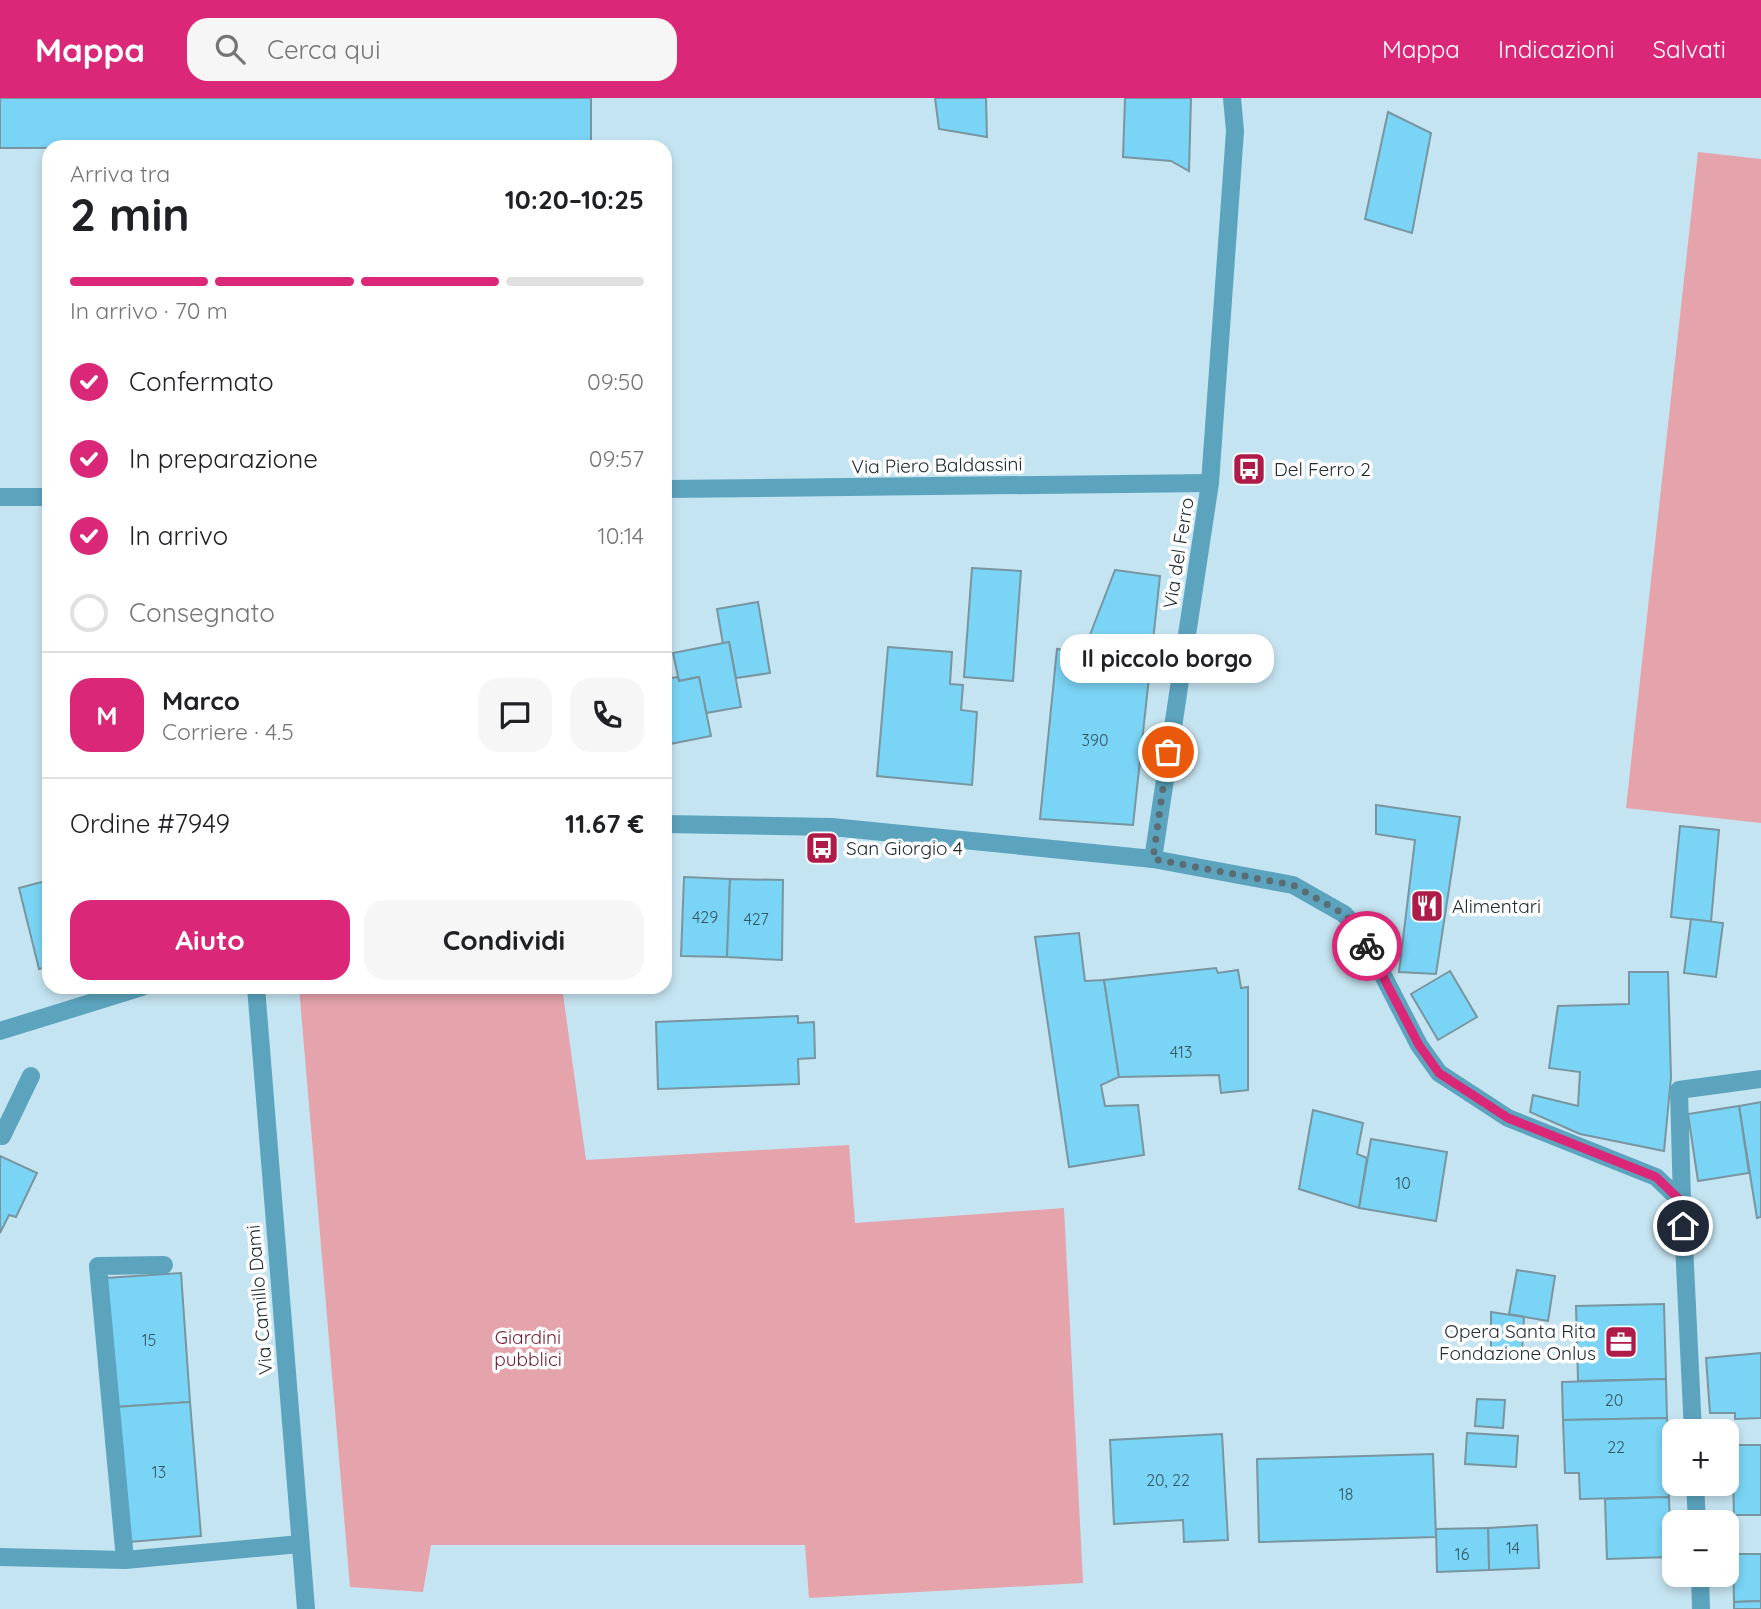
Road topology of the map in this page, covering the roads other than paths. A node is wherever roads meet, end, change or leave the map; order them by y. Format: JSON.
{"nodes":[{"id":1,"x":1232,"y":98,"type":"edge"},
{"id":2,"x":1210,"y":483,"type":"junction"},
{"id":3,"x":672,"y":489,"type":"edge"},
{"id":4,"x":0,"y":497,"type":"edge"},
{"id":5,"x":42,"y":497,"type":"edge"},
{"id":6,"x":672,"y":824,"type":"edge"},
{"id":7,"x":1153,"y":859,"type":"junction"},
{"id":8,"x":119,"y":994,"type":"edge"},
{"id":9,"x":257,"y":994,"type":"edge"},
{"id":10,"x":0,"y":1031,"type":"edge"},
{"id":11,"x":31,"y":1076,"type":"dead end"},
{"id":12,"x":1761,"y":1079,"type":"edge"},
{"id":13,"x":0,"y":1136,"type":"edge"},
{"id":14,"x":1682,"y":1202,"type":"junction"},
{"id":15,"x":164,"y":1265,"type":"dead end"},
{"id":16,"x":1692,"y":1419,"type":"edge"},
{"id":17,"x":300,"y":1544,"type":"junction"},
{"id":18,"x":0,"y":1558,"type":"edge"},
{"id":19,"x":125,"y":1560,"type":"junction"},
{"id":20,"x":1700,"y":1587,"type":"edge"},
{"id":21,"x":306,"y":1609,"type":"edge"},
{"id":22,"x":1701,"y":1609,"type":"edge"}],
"edges":[{"from":1,"to":2,"type":"street","name":"Via del Ferro"},
{"from":2,"to":3,"type":"street","name":"Via Piero Baldassini"},
{"from":2,"to":7,"type":"street","name":"Via del Ferro"},
{"from":4,"to":5,"type":"street"},
{"from":6,"to":7,"type":"street"},
{"from":7,"to":14,"type":"street"},
{"from":8,"to":10,"type":"street"},
{"from":9,"to":17,"type":"street","name":"Via Camillo Dami"},
{"from":11,"to":13,"type":"street"},
{"from":12,"to":14,"type":"street"},
{"from":14,"to":16,"type":"street"},
{"from":15,"to":19,"type":"street"},
{"from":17,"to":19,"type":"street"},
{"from":17,"to":21,"type":"street","name":"Via Camillo Dami"},
{"from":18,"to":19,"type":"street"},
{"from":20,"to":22,"type":"street"}]}
